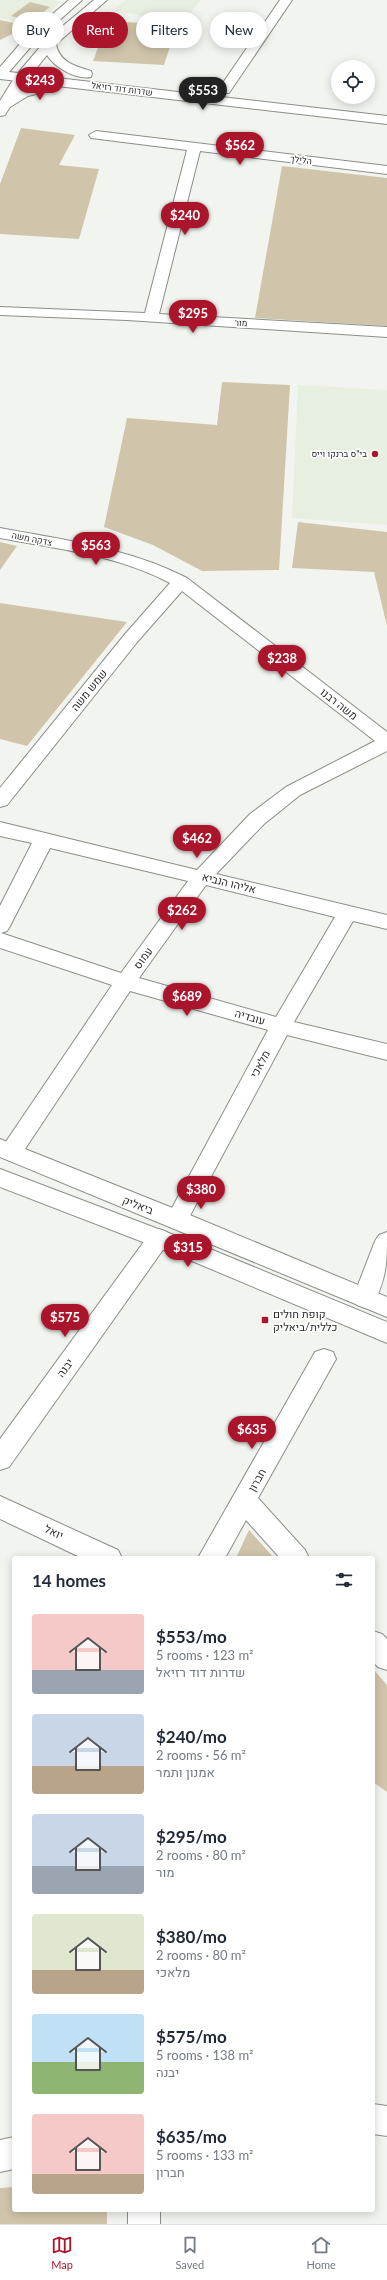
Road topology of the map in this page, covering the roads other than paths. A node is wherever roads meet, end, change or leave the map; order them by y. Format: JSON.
{"nodes":[{"id":1,"x":76,"y":0,"type":"edge"},
{"id":2,"x":100,"y":0,"type":"edge"},
{"id":3,"x":286,"y":0,"type":"edge"},
{"id":4,"x":61,"y":12,"type":"edge"},
{"id":5,"x":64,"y":31,"type":"edge"},
{"id":6,"x":12,"y":47,"type":"edge"},
{"id":7,"x":22,"y":48,"type":"edge"},
{"id":8,"x":46,"y":48,"type":"edge"},
{"id":9,"x":51,"y":48,"type":"edge"},
{"id":10,"x":5,"y":51,"type":"dead end"},
{"id":11,"x":29,"y":67,"type":"junction"},
{"id":12,"x":2,"y":70,"type":"edge"},
{"id":13,"x":86,"y":74,"type":"junction"},
{"id":14,"x":21,"y":78,"type":"junction"},
{"id":15,"x":71,"y":84,"type":"junction"},
{"id":16,"x":224,"y":90,"type":"junction"},
{"id":17,"x":2,"y":108,"type":"edge"},
{"id":18,"x":387,"y":108,"type":"edge"},
{"id":19,"x":387,"y":120,"type":"edge"},
{"id":20,"x":96,"y":135,"type":"dead end"},
{"id":21,"x":194,"y":147,"type":"junction"},
{"id":22,"x":387,"y":170,"type":"edge"},
{"id":23,"x":0,"y":311,"type":"edge"},
{"id":24,"x":151,"y":317,"type":"junction"},
{"id":25,"x":387,"y":332,"type":"edge"},
{"id":26,"x":0,"y":533,"type":"edge"},
{"id":27,"x":181,"y":582,"type":"junction"},
{"id":28,"x":196,"y":595,"type":"joint"},
{"id":29,"x":387,"y":742,"type":"edge"},
{"id":30,"x":0,"y":802,"type":"edge"},
{"id":31,"x":0,"y":829,"type":"edge"},
{"id":32,"x":44,"y":840,"type":"junction"},
{"id":33,"x":202,"y":876,"type":"junction"},
{"id":34,"x":348,"y":912,"type":"junction"},
{"id":35,"x":387,"y":922,"type":"edge"},
{"id":36,"x":0,"y":926,"type":"edge"},
{"id":37,"x":0,"y":940,"type":"edge"},
{"id":38,"x":125,"y":982,"type":"junction"},
{"id":39,"x":281,"y":1026,"type":"junction"},
{"id":40,"x":387,"y":1052,"type":"edge"},
{"id":41,"x":5,"y":1150,"type":"edge"},
{"id":42,"x":0,"y":1178,"type":"edge"},
{"id":43,"x":177,"y":1219,"type":"junction"},
{"id":44,"x":159,"y":1238,"type":"junction"},
{"id":45,"x":387,"y":1241,"type":"edge"},
{"id":46,"x":365,"y":1298,"type":"junction"},
{"id":47,"x":387,"y":1307,"type":"edge"},
{"id":48,"x":387,"y":1333,"type":"edge"},
{"id":49,"x":324,"y":1359,"type":"dead end"},
{"id":50,"x":0,"y":1459,"type":"edge"},
{"id":51,"x":245,"y":1502,"type":"junction"},
{"id":52,"x":0,"y":1507,"type":"edge"},
{"id":53,"x":105,"y":1556,"type":"edge"},
{"id":54,"x":212,"y":1556,"type":"edge"},
{"id":55,"x":294,"y":1556,"type":"edge"},
{"id":56,"x":375,"y":1645,"type":"edge"},
{"id":57,"x":387,"y":1658,"type":"edge"},
{"id":58,"x":375,"y":2119,"type":"edge"},
{"id":59,"x":387,"y":2121,"type":"edge"},
{"id":60,"x":12,"y":2153,"type":"edge"},
{"id":61,"x":0,"y":2156,"type":"edge"},
{"id":62,"x":144,"y":2212,"type":"edge"},
{"id":63,"x":144,"y":2224,"type":"edge"}],
"edges":[{"from":1,"to":4,"type":"street"},
{"from":2,"to":5,"type":"street"},
{"from":3,"to":16,"type":"street"},
{"from":6,"to":10,"type":"street"},
{"from":7,"to":12,"type":"street"},
{"from":8,"to":11,"type":"street"},
{"from":9,"to":13,"type":"street"},
{"from":11,"to":12,"type":"street","name":"שדרות דוד רזיאל"},
{"from":11,"to":13,"type":"street","name":"שדרות דוד רזיאל"},
{"from":11,"to":14,"type":"street"},
{"from":12,"to":14,"type":"street","name":"שדרות דוד רזיאל"},
{"from":13,"to":16,"type":"street","name":"שדרות דוד רזיאל"},
{"from":14,"to":15,"type":"street","name":"שדרות דוד רזיאל"},
{"from":14,"to":17,"type":"street"},
{"from":15,"to":17,"type":"street"},
{"from":15,"to":19,"type":"street","name":"שדרות דוד רזיאל"},
{"from":16,"to":18,"type":"street","name":"שדרות דוד רזיאל"},
{"from":20,"to":21,"type":"street","name":"הלילך"},
{"from":21,"to":22,"type":"street","name":"הלילך"},
{"from":21,"to":24,"type":"street"},
{"from":23,"to":24,"type":"street","name":"מור"},
{"from":24,"to":25,"type":"street","name":"מור"},
{"from":26,"to":27,"type":"street","name":"צדקה משה"},
{"from":27,"to":28,"type":"street","name":"צדקה משה"},
{"from":27,"to":30,"type":"street","name":"שמש משה"},
{"from":28,"to":29,"type":"street","name":"משה רבנו"},
{"from":29,"to":33,"type":"street","name":"עמוס"},
{"from":31,"to":32,"type":"street","name":"אליהו הנביא"},
{"from":32,"to":33,"type":"street","name":"אליהו הנביא"},
{"from":32,"to":36,"type":"street"},
{"from":33,"to":34,"type":"street","name":"אליהו הנביא"},
{"from":33,"to":38,"type":"street","name":"עמוס"},
{"from":34,"to":35,"type":"street","name":"אליהו הנביא"},
{"from":34,"to":39,"type":"street","name":"מלאכי"},
{"from":37,"to":38,"type":"street","name":"עובדיה"},
{"from":38,"to":39,"type":"street","name":"עובדיה"},
{"from":38,"to":41,"type":"street","name":"עמוס"},
{"from":39,"to":40,"type":"street","name":"עובדיה"},
{"from":39,"to":43,"type":"street","name":"מלאכי"},
{"from":41,"to":43,"type":"street","name":"ביאליק"},
{"from":42,"to":44,"type":"street","name":"ביאליק"},
{"from":43,"to":46,"type":"street","name":"ביאליק"},
{"from":44,"to":48,"type":"street","name":"ביאליק"},
{"from":44,"to":50,"type":"street","name":"יבנה"},
{"from":45,"to":46,"type":"street"},
{"from":46,"to":47,"type":"street","name":"ביאליק"},
{"from":49,"to":51,"type":"street","name":"חברון"},
{"from":51,"to":54,"type":"street","name":"חברון"},
{"from":51,"to":55,"type":"street"},
{"from":52,"to":53,"type":"street","name":"יואל"},
{"from":56,"to":57,"type":"street"},
{"from":58,"to":59,"type":"street"},
{"from":60,"to":61,"type":"street"},
{"from":62,"to":63,"type":"street"}]}
